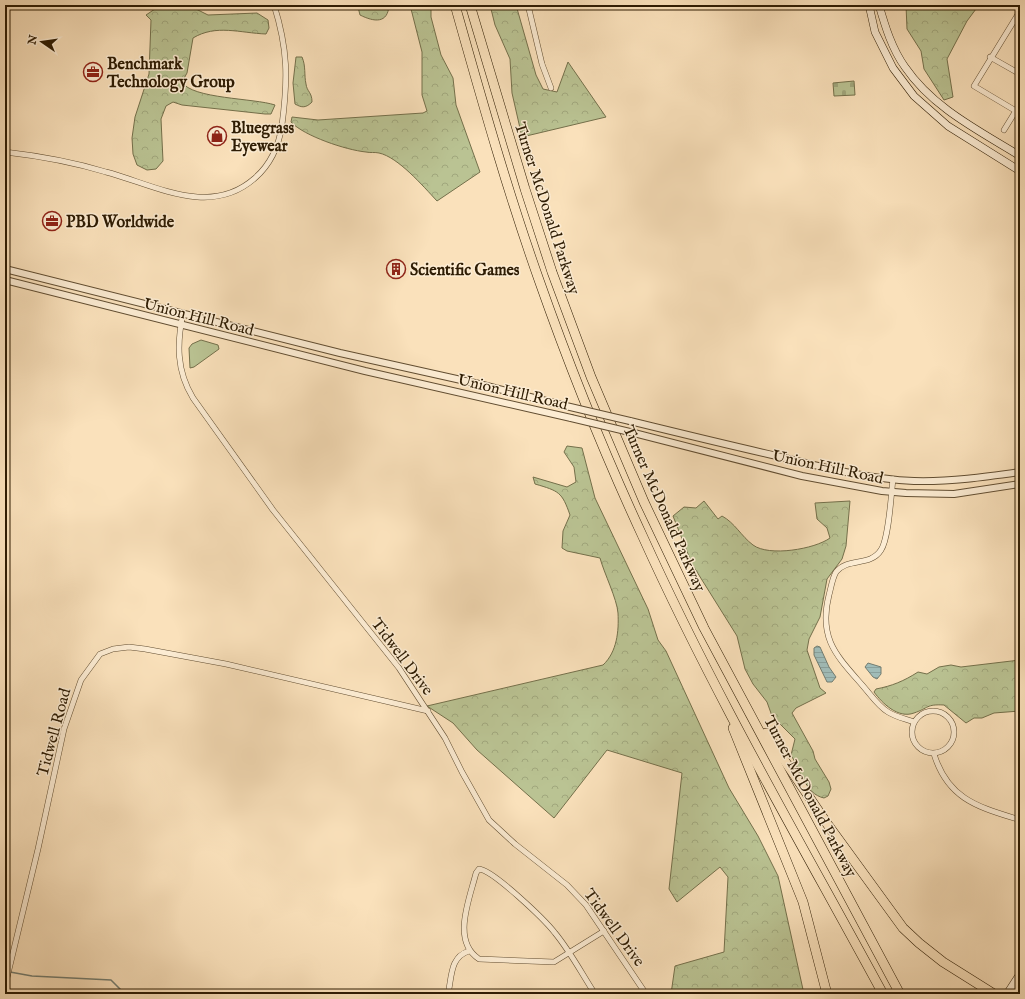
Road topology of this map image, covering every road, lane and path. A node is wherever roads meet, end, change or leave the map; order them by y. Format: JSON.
{"nodes":[{"id":1,"x":274,"y":5,"type":"edge"},
{"id":2,"x":455,"y":5,"type":"edge"},
{"id":3,"x":470,"y":5,"type":"edge"},
{"id":4,"x":528,"y":5,"type":"edge"},
{"id":5,"x":869,"y":5,"type":"edge"},
{"id":6,"x":879,"y":5,"type":"edge"},
{"id":7,"x":1020,"y":10,"type":"edge"},
{"id":8,"x":990,"y":57,"type":"junction"},
{"id":9,"x":1020,"y":74,"type":"edge"},
{"id":10,"x":551,"y":88,"type":"dead end"},
{"id":11,"x":1020,"y":104,"type":"edge"},
{"id":12,"x":1016,"y":111,"type":"junction"},
{"id":13,"x":1004,"y":130,"type":"dead end"},
{"id":14,"x":5,"y":152,"type":"edge"},
{"id":15,"x":1020,"y":156,"type":"edge"},
{"id":16,"x":1019,"y":169,"type":"edge"},
{"id":17,"x":5,"y":269,"type":"edge"},
{"id":18,"x":5,"y":280,"type":"edge"},
{"id":19,"x":183,"y":313,"type":"junction"},
{"id":20,"x":181,"y":325,"type":"junction"},
{"id":21,"x":1020,"y":472,"type":"edge"},
{"id":22,"x":893,"y":479,"type":"junction"},
{"id":23,"x":1020,"y":484,"type":"edge"},
{"id":24,"x":891,"y":492,"type":"junction"},
{"id":25,"x":717,"y":688,"type":"junction"},
{"id":26,"x":736,"y":689,"type":"junction"},
{"id":27,"x":428,"y":711,"type":"junction"},
{"id":28,"x":914,"y":722,"type":"junction"},
{"id":29,"x":934,"y":754,"type":"junction"},
{"id":30,"x":1019,"y":820,"type":"edge"},
{"id":31,"x":604,"y":931,"type":"junction"},
{"id":32,"x":469,"y":951,"type":"junction"},
{"id":33,"x":569,"y":954,"type":"junction"},
{"id":34,"x":1020,"y":974,"type":"edge"},
{"id":35,"x":5,"y":986,"type":"edge"},
{"id":36,"x":1020,"y":987,"type":"edge"},
{"id":37,"x":448,"y":994,"type":"edge"},
{"id":38,"x":595,"y":994,"type":"edge"},
{"id":39,"x":646,"y":994,"type":"edge"},
{"id":40,"x":826,"y":994,"type":"edge"},
{"id":41,"x":883,"y":994,"type":"edge"},
{"id":42,"x":900,"y":994,"type":"edge"},
{"id":43,"x":994,"y":994,"type":"edge"},
{"id":44,"x":1007,"y":994,"type":"edge"},
{"id":45,"x":1012,"y":994,"type":"edge"}],
"edges":[{"from":1,"to":14,"type":"street"},
{"from":2,"to":25,"type":"highway","name":"Turner McDonald Parkway"},
{"from":3,"to":26,"type":"highway","name":"Turner McDonald Parkway"},
{"from":4,"to":10,"type":"street"},
{"from":5,"to":16,"type":"main road"},
{"from":6,"to":15,"type":"main road"},
{"from":7,"to":8,"type":"street"},
{"from":8,"to":9,"type":"street"},
{"from":8,"to":12,"type":"street"},
{"from":11,"to":12,"type":"street"},
{"from":12,"to":13,"type":"street"},
{"from":17,"to":19,"type":"street","name":"Union Hill Road"},
{"from":18,"to":20,"type":"street","name":"Union Hill Road"},
{"from":19,"to":20,"type":"street","name":"Tidwell Drive"},
{"from":19,"to":22,"type":"street","name":"Union Hill Road","bridge":true},
{"from":20,"to":24,"type":"street","name":"Union Hill Road","bridge":true},
{"from":20,"to":27,"type":"street","name":"Tidwell Drive"},
{"from":21,"to":22,"type":"street","name":"Union Hill Road"},
{"from":22,"to":24,"type":"street"},
{"from":23,"to":24,"type":"street","name":"Union Hill Road"},
{"from":24,"to":28,"type":"street"},
{"from":25,"to":40,"type":"highway"},
{"from":25,"to":41,"type":"highway","name":"Turner McDonald Parkway"},
{"from":26,"to":42,"type":"highway","name":"Turner McDonald Parkway"},
{"from":26,"to":43,"type":"highway"},
{"from":27,"to":31,"type":"street","name":"Tidwell Drive"},
{"from":27,"to":35,"type":"street","name":"Tidwell Road"},
{"from":28,"to":29,"type":"street"},
{"from":28,"to":29,"type":"street"},
{"from":29,"to":30,"type":"street"},
{"from":31,"to":33,"type":"street"},
{"from":31,"to":39,"type":"street","name":"Tidwell Drive"},
{"from":32,"to":33,"type":"street"},
{"from":32,"to":33,"type":"street"},
{"from":32,"to":37,"type":"street"},
{"from":33,"to":38,"type":"street"},
{"from":34,"to":44,"type":"main road"},
{"from":36,"to":45,"type":"main road"}]}
